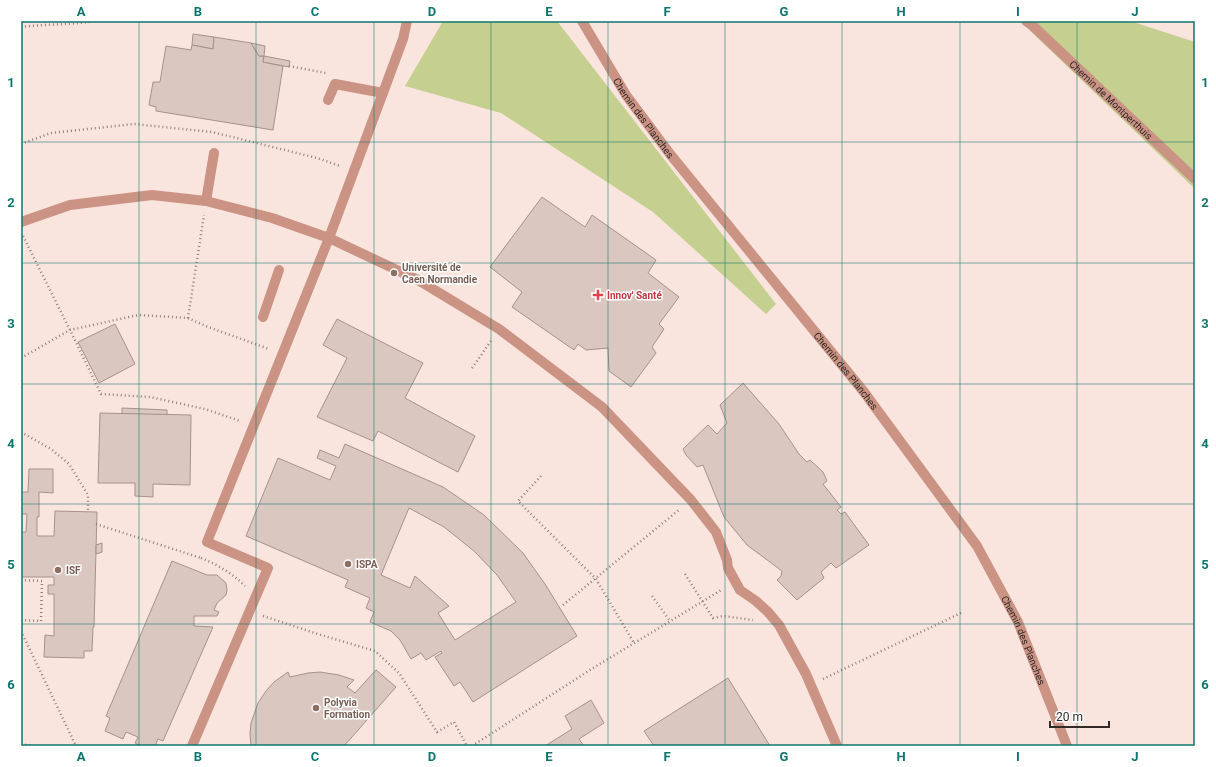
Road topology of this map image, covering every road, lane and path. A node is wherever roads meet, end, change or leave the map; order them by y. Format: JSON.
{"nodes":[{"id":1,"x":95,"y":21,"type":"edge"},
{"id":2,"x":407,"y":21,"type":"edge"},
{"id":3,"x":582,"y":21,"type":"edge"},
{"id":4,"x":1026,"y":21,"type":"edge"},
{"id":5,"x":21,"y":27,"type":"edge"},
{"id":6,"x":383,"y":93,"type":"junction"},
{"id":7,"x":328,"y":100,"type":"dead end"},
{"id":8,"x":21,"y":144,"type":"edge"},
{"id":9,"x":214,"y":153,"type":"dead end"},
{"id":10,"x":354,"y":171,"type":"junction"},
{"id":11,"x":1195,"y":179,"type":"edge"},
{"id":12,"x":206,"y":201,"type":"junction"},
{"id":13,"x":21,"y":222,"type":"edge"},
{"id":14,"x":21,"y":232,"type":"edge"},
{"id":15,"x":329,"y":238,"type":"junction"},
{"id":16,"x":279,"y":270,"type":"dead end"},
{"id":17,"x":263,"y":316,"type":"dead end"},
{"id":18,"x":188,"y":318,"type":"junction"},
{"id":19,"x":499,"y":328,"type":"junction"},
{"id":20,"x":70,"y":330,"type":"junction"},
{"id":21,"x":284,"y":354,"type":"junction"},
{"id":22,"x":21,"y":358,"type":"edge"},
{"id":23,"x":472,"y":368,"type":"dead end"},
{"id":24,"x":254,"y":426,"type":"junction"},
{"id":25,"x":21,"y":432,"type":"edge"},
{"id":26,"x":541,"y":476,"type":"dead end"},
{"id":27,"x":691,"y":500,"type":"junction"},
{"id":28,"x":88,"y":512,"type":"dead end"},
{"id":29,"x":96,"y":524,"type":"dead end"},
{"id":30,"x":207,"y":542,"type":"junction"},
{"id":31,"x":201,"y":558,"type":"junction"},
{"id":32,"x":685,"y":574,"type":"dead end"},
{"id":33,"x":596,"y":579,"type":"junction"},
{"id":34,"x":21,"y":580,"type":"edge"},
{"id":35,"x":735,"y":582,"type":"junction"},
{"id":36,"x":652,"y":596,"type":"dead end"},
{"id":37,"x":703,"y":601,"type":"junction"},
{"id":38,"x":563,"y":605,"type":"dead end"},
{"id":39,"x":252,"y":606,"type":"junction"},
{"id":40,"x":963,"y":612,"type":"dead end"},
{"id":41,"x":21,"y":620,"type":"edge"},
{"id":42,"x":670,"y":621,"type":"junction"},
{"id":43,"x":757,"y":622,"type":"dead end"},
{"id":44,"x":21,"y":631,"type":"edge"},
{"id":45,"x":634,"y":643,"type":"junction"},
{"id":46,"x":810,"y":684,"type":"junction"},
{"id":47,"x":21,"y":744,"type":"edge"},
{"id":48,"x":32,"y":746,"type":"edge"},
{"id":49,"x":76,"y":746,"type":"edge"},
{"id":50,"x":192,"y":746,"type":"edge"},
{"id":51,"x":467,"y":746,"type":"edge"},
{"id":52,"x":472,"y":746,"type":"edge"},
{"id":53,"x":837,"y":746,"type":"edge"},
{"id":54,"x":1067,"y":746,"type":"edge"}],
"edges":[{"from":1,"to":5,"type":"path"},
{"from":2,"to":6,"type":"street"},
{"from":3,"to":54,"type":"street","name":"Chemin des Planches"},
{"from":4,"to":11,"type":"street","name":"Chemin de Montperthuis"},
{"from":6,"to":7,"type":"street"},
{"from":6,"to":10,"type":"street"},
{"from":8,"to":10,"type":"path"},
{"from":9,"to":12,"type":"street"},
{"from":10,"to":15,"type":"street"},
{"from":12,"to":13,"type":"street"},
{"from":12,"to":15,"type":"street"},
{"from":12,"to":18,"type":"path"},
{"from":14,"to":20,"type":"path"},
{"from":15,"to":19,"type":"street"},
{"from":15,"to":21,"type":"street"},
{"from":16,"to":17,"type":"street"},
{"from":18,"to":20,"type":"path"},
{"from":18,"to":21,"type":"path"},
{"from":19,"to":23,"type":"path"},
{"from":19,"to":27,"type":"street"},
{"from":20,"to":22,"type":"path"},
{"from":20,"to":24,"type":"path"},
{"from":21,"to":24,"type":"street"},
{"from":24,"to":30,"type":"street"},
{"from":25,"to":28,"type":"path"},
{"from":26,"to":33,"type":"path"},
{"from":27,"to":33,"type":"path"},
{"from":27,"to":35,"type":"street"},
{"from":29,"to":31,"type":"path"},
{"from":30,"to":31,"type":"path"},
{"from":30,"to":39,"type":"street"},
{"from":31,"to":39,"type":"path"},
{"from":32,"to":37,"type":"path"},
{"from":33,"to":38,"type":"path"},
{"from":33,"to":45,"type":"path"},
{"from":34,"to":41,"type":"path"},
{"from":35,"to":37,"type":"path"},
{"from":35,"to":46,"type":"street"},
{"from":36,"to":42,"type":"path"},
{"from":37,"to":42,"type":"path"},
{"from":37,"to":43,"type":"path"},
{"from":39,"to":50,"type":"street"},
{"from":39,"to":51,"type":"path"},
{"from":40,"to":46,"type":"path"},
{"from":42,"to":45,"type":"path"},
{"from":44,"to":49,"type":"path"},
{"from":45,"to":52,"type":"path"},
{"from":46,"to":53,"type":"street"},
{"from":47,"to":48,"type":"path"}]}
